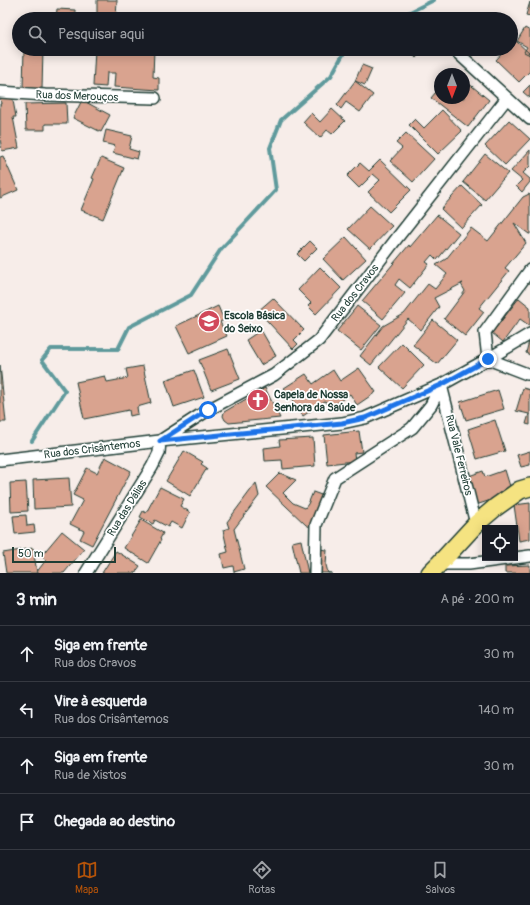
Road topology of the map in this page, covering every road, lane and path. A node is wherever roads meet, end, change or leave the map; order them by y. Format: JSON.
{"nodes":[{"id":1,"x":461,"y":56,"type":"edge"},
{"id":2,"x":0,"y":92,"type":"edge"},
{"id":3,"x":155,"y":98,"type":"dead end"},
{"id":4,"x":507,"y":98,"type":"junction"},
{"id":5,"x":530,"y":119,"type":"edge"},
{"id":6,"x":530,"y":270,"type":"edge"},
{"id":7,"x":530,"y":334,"type":"edge"},
{"id":8,"x":488,"y":359,"type":"junction"},
{"id":9,"x":530,"y":374,"type":"edge"},
{"id":10,"x":441,"y":385,"type":"junction"},
{"id":11,"x":160,"y":441,"type":"junction"},
{"id":12,"x":0,"y":460,"type":"edge"},
{"id":13,"x":530,"y":487,"type":"edge"},
{"id":14,"x":476,"y":524,"type":"junction"},
{"id":15,"x":530,"y":556,"type":"edge"},
{"id":16,"x":435,"y":569,"type":"edge"},
{"id":17,"x":86,"y":573,"type":"edge"},
{"id":18,"x":315,"y":573,"type":"edge"}],
"edges":[{"from":1,"to":4,"type":"street"},
{"from":2,"to":3,"type":"street","name":"Rua dos Merouços"},
{"from":4,"to":5,"type":"street"},
{"from":4,"to":11,"type":"street","name":"Rua dos Cravos"},
{"from":6,"to":8,"type":"street"},
{"from":7,"to":8,"type":"street","name":"Rua dos Crisântemos"},
{"from":8,"to":9,"type":"street"},
{"from":8,"to":10,"type":"street","name":"Rua dos Crisântemos"},
{"from":10,"to":11,"type":"street","name":"Rua dos Crisântemos"},
{"from":10,"to":14,"type":"street","name":"Rua Vale Ferreiros"},
{"from":10,"to":18,"type":"street"},
{"from":11,"to":12,"type":"street","name":"Rua dos Crisântemos"},
{"from":11,"to":17,"type":"street","name":"Rua das Dálias"},
{"from":13,"to":14,"type":"main road"},
{"from":14,"to":16,"type":"main road"},
{"from":15,"to":16,"type":"street"}]}
